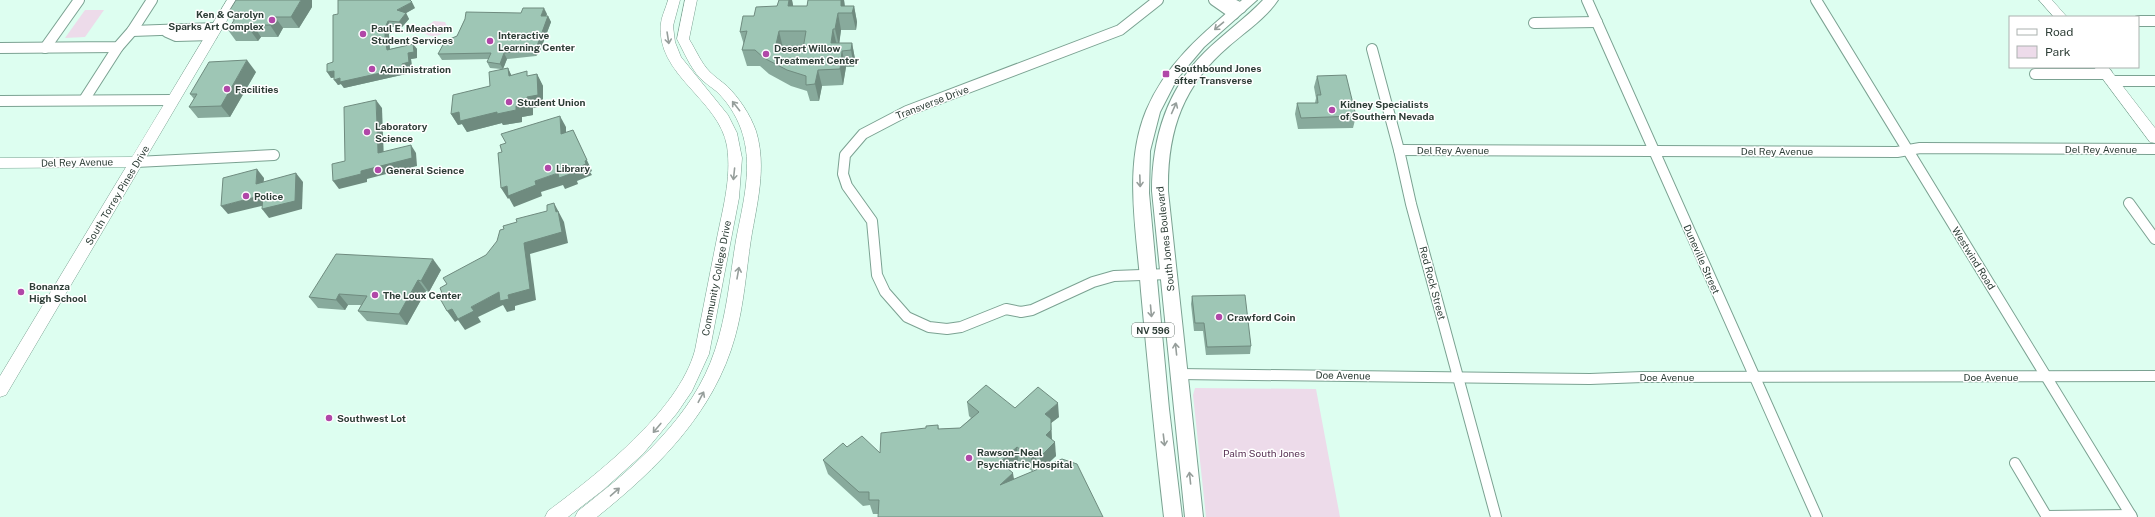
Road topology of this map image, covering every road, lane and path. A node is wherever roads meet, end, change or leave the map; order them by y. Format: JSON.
{"nodes":[{"id":1,"x":79,"y":0,"type":"edge"},
{"id":2,"x":152,"y":0,"type":"edge"},
{"id":3,"x":233,"y":0,"type":"edge"},
{"id":4,"x":674,"y":0,"type":"edge"},
{"id":5,"x":691,"y":0,"type":"edge"},
{"id":6,"x":1158,"y":0,"type":"edge"},
{"id":7,"x":1214,"y":0,"type":"edge"},
{"id":8,"x":1225,"y":0,"type":"edge"},
{"id":9,"x":1271,"y":0,"type":"edge"},
{"id":10,"x":1587,"y":0,"type":"edge"},
{"id":11,"x":1816,"y":0,"type":"edge"},
{"id":12,"x":2045,"y":0,"type":"edge"},
{"id":13,"x":1243,"y":6,"type":"edge"},
{"id":14,"x":2060,"y":16,"type":"edge"},
{"id":15,"x":2139,"y":21,"type":"edge"},
{"id":16,"x":2155,"y":21,"type":"edge"},
{"id":17,"x":1247,"y":22,"type":"junction"},
{"id":18,"x":1597,"y":22,"type":"junction"},
{"id":19,"x":1534,"y":23,"type":"dead end"},
{"id":20,"x":132,"y":31,"type":"junction"},
{"id":21,"x":214,"y":32,"type":"junction"},
{"id":22,"x":118,"y":47,"type":"junction"},
{"id":23,"x":0,"y":48,"type":"edge"},
{"id":24,"x":45,"y":48,"type":"junction"},
{"id":25,"x":1372,"y":49,"type":"dead end"},
{"id":26,"x":2035,"y":74,"type":"dead end"},
{"id":27,"x":2107,"y":74,"type":"edge"},
{"id":28,"x":2155,"y":81,"type":"edge"},
{"id":29,"x":84,"y":100,"type":"junction"},
{"id":30,"x":174,"y":100,"type":"junction"},
{"id":31,"x":0,"y":101,"type":"edge"},
{"id":32,"x":749,"y":131,"type":"junction"},
{"id":33,"x":731,"y":135,"type":"junction"},
{"id":34,"x":2155,"y":138,"type":"edge"},
{"id":35,"x":1143,"y":142,"type":"junction"},
{"id":36,"x":1163,"y":145,"type":"junction"},
{"id":37,"x":2155,"y":149,"type":"edge"},
{"id":38,"x":1399,"y":150,"type":"junction"},
{"id":39,"x":1908,"y":150,"type":"junction"},
{"id":40,"x":1653,"y":151,"type":"junction"},
{"id":41,"x":274,"y":155,"type":"dead end"},
{"id":42,"x":136,"y":162,"type":"junction"},
{"id":43,"x":0,"y":163,"type":"edge"},
{"id":44,"x":2129,"y":203,"type":"dead end"},
{"id":45,"x":2144,"y":223,"type":"junction"},
{"id":46,"x":2155,"y":223,"type":"edge"},
{"id":47,"x":2155,"y":239,"type":"edge"},
{"id":48,"x":1169,"y":274,"type":"junction"},
{"id":49,"x":1148,"y":275,"type":"junction"},
{"id":50,"x":712,"y":303,"type":"junction"},
{"id":51,"x":733,"y":304,"type":"junction"},
{"id":52,"x":1178,"y":374,"type":"junction"},
{"id":53,"x":2155,"y":376,"type":"edge"},
{"id":54,"x":1756,"y":377,"type":"junction"},
{"id":55,"x":2047,"y":377,"type":"junction"},
{"id":56,"x":1458,"y":378,"type":"junction"},
{"id":57,"x":0,"y":390,"type":"edge"},
{"id":58,"x":672,"y":408,"type":"junction"},
{"id":59,"x":688,"y":418,"type":"junction"},
{"id":60,"x":2015,"y":463,"type":"dead end"},
{"id":61,"x":2132,"y":516,"type":"edge"},
{"id":62,"x":554,"y":517,"type":"edge"},
{"id":63,"x":584,"y":517,"type":"edge"},
{"id":64,"x":1173,"y":517,"type":"edge"},
{"id":65,"x":1194,"y":517,"type":"edge"},
{"id":66,"x":1496,"y":517,"type":"edge"},
{"id":67,"x":1817,"y":517,"type":"edge"},
{"id":68,"x":2046,"y":517,"type":"edge"}],
"edges":[{"from":1,"to":24,"type":"street"},
{"from":2,"to":20,"type":"street"},
{"from":3,"to":21,"type":"street","name":"South Torrey Pines Drive"},
{"from":4,"to":33,"type":"street","name":"Community College Drive","one_way":true},
{"from":32,"to":5,"type":"street","name":"Community College Drive","one_way":true},
{"from":6,"to":49,"type":"street","name":"Transverse Drive"},
{"from":7,"to":13,"type":"street"},
{"from":8,"to":13,"type":"street"},
{"from":9,"to":17,"type":"main road","name":"South Jones Boulevard","number":"NV 596"},
{"from":10,"to":18,"type":"street","name":"Duneville Street"},
{"from":11,"to":39,"type":"street","name":"Westwind Road"},
{"from":12,"to":14,"type":"street"},
{"from":13,"to":17,"type":"main road"},
{"from":13,"to":35,"type":"main road","name":"South Jones Boulevard","number":"NV 596","one_way":true},
{"from":15,"to":16,"type":"street"},
{"from":36,"to":17,"type":"main road","name":"South Jones Boulevard","number":"NV 596","one_way":true},
{"from":18,"to":19,"type":"street"},
{"from":18,"to":40,"type":"street","name":"Duneville Street"},
{"from":20,"to":21,"type":"street"},
{"from":20,"to":22,"type":"street"},
{"from":21,"to":30,"type":"street","name":"South Torrey Pines Drive"},
{"from":22,"to":24,"type":"street"},
{"from":22,"to":29,"type":"street"},
{"from":23,"to":24,"type":"street"},
{"from":25,"to":38,"type":"street","name":"Red Rock Street"},
{"from":26,"to":27,"type":"street"},
{"from":27,"to":28,"type":"street"},
{"from":27,"to":34,"type":"street"},
{"from":29,"to":30,"type":"street"},
{"from":29,"to":31,"type":"street"},
{"from":30,"to":42,"type":"street","name":"South Torrey Pines Drive"},
{"from":32,"to":33,"type":"street"},
{"from":51,"to":32,"type":"street","name":"Community College Drive","one_way":true},
{"from":33,"to":50,"type":"street","name":"Community College Drive","one_way":true},
{"from":35,"to":36,"type":"main road"},
{"from":35,"to":49,"type":"main road","name":"South Jones Boulevard","number":"NV 596","one_way":true},
{"from":36,"to":48,"type":"main road","name":"South Jones Boulevard","number":"NV 596"},
{"from":37,"to":39,"type":"street","name":"Del Rey Avenue"},
{"from":38,"to":40,"type":"street","name":"Del Rey Avenue"},
{"from":38,"to":56,"type":"street","name":"Red Rock Street"},
{"from":39,"to":40,"type":"street","name":"Del Rey Avenue"},
{"from":39,"to":55,"type":"street","name":"Westwind Road"},
{"from":40,"to":54,"type":"street","name":"Duneville Street"},
{"from":41,"to":42,"type":"street","name":"Del Rey Avenue"},
{"from":42,"to":43,"type":"street","name":"Del Rey Avenue"},
{"from":42,"to":57,"type":"street","name":"South Torrey Pines Drive"},
{"from":44,"to":45,"type":"street"},
{"from":45,"to":46,"type":"street"},
{"from":45,"to":47,"type":"street"},
{"from":48,"to":49,"type":"street","name":"Transverse Drive"},
{"from":52,"to":48,"type":"main road","name":"South Jones Boulevard","number":"NV 596","one_way":true},
{"from":49,"to":64,"type":"main road","name":"South Jones Boulevard","number":"NV 596","one_way":true},
{"from":50,"to":51,"type":"street"},
{"from":50,"to":58,"type":"street","name":"Community College Drive"},
{"from":59,"to":51,"type":"street","name":"Community College Drive","one_way":true},
{"from":52,"to":56,"type":"street","name":"Doe Avenue"},
{"from":65,"to":52,"type":"main road","name":"South Jones Boulevard","number":"NV 596","one_way":true},
{"from":53,"to":55,"type":"street","name":"Doe Avenue"},
{"from":54,"to":55,"type":"street","name":"Doe Avenue"},
{"from":54,"to":56,"type":"street","name":"Doe Avenue"},
{"from":54,"to":67,"type":"street","name":"Duneville Street"},
{"from":55,"to":61,"type":"street","name":"Westwind Road"},
{"from":56,"to":66,"type":"street","name":"Red Rock Street"},
{"from":58,"to":59,"type":"street"},
{"from":58,"to":62,"type":"street","name":"Community College Drive","one_way":true},
{"from":63,"to":59,"type":"street","name":"Community College Drive","one_way":true},
{"from":60,"to":68,"type":"street"},
{"from":61,"to":68,"type":"street"}]}
